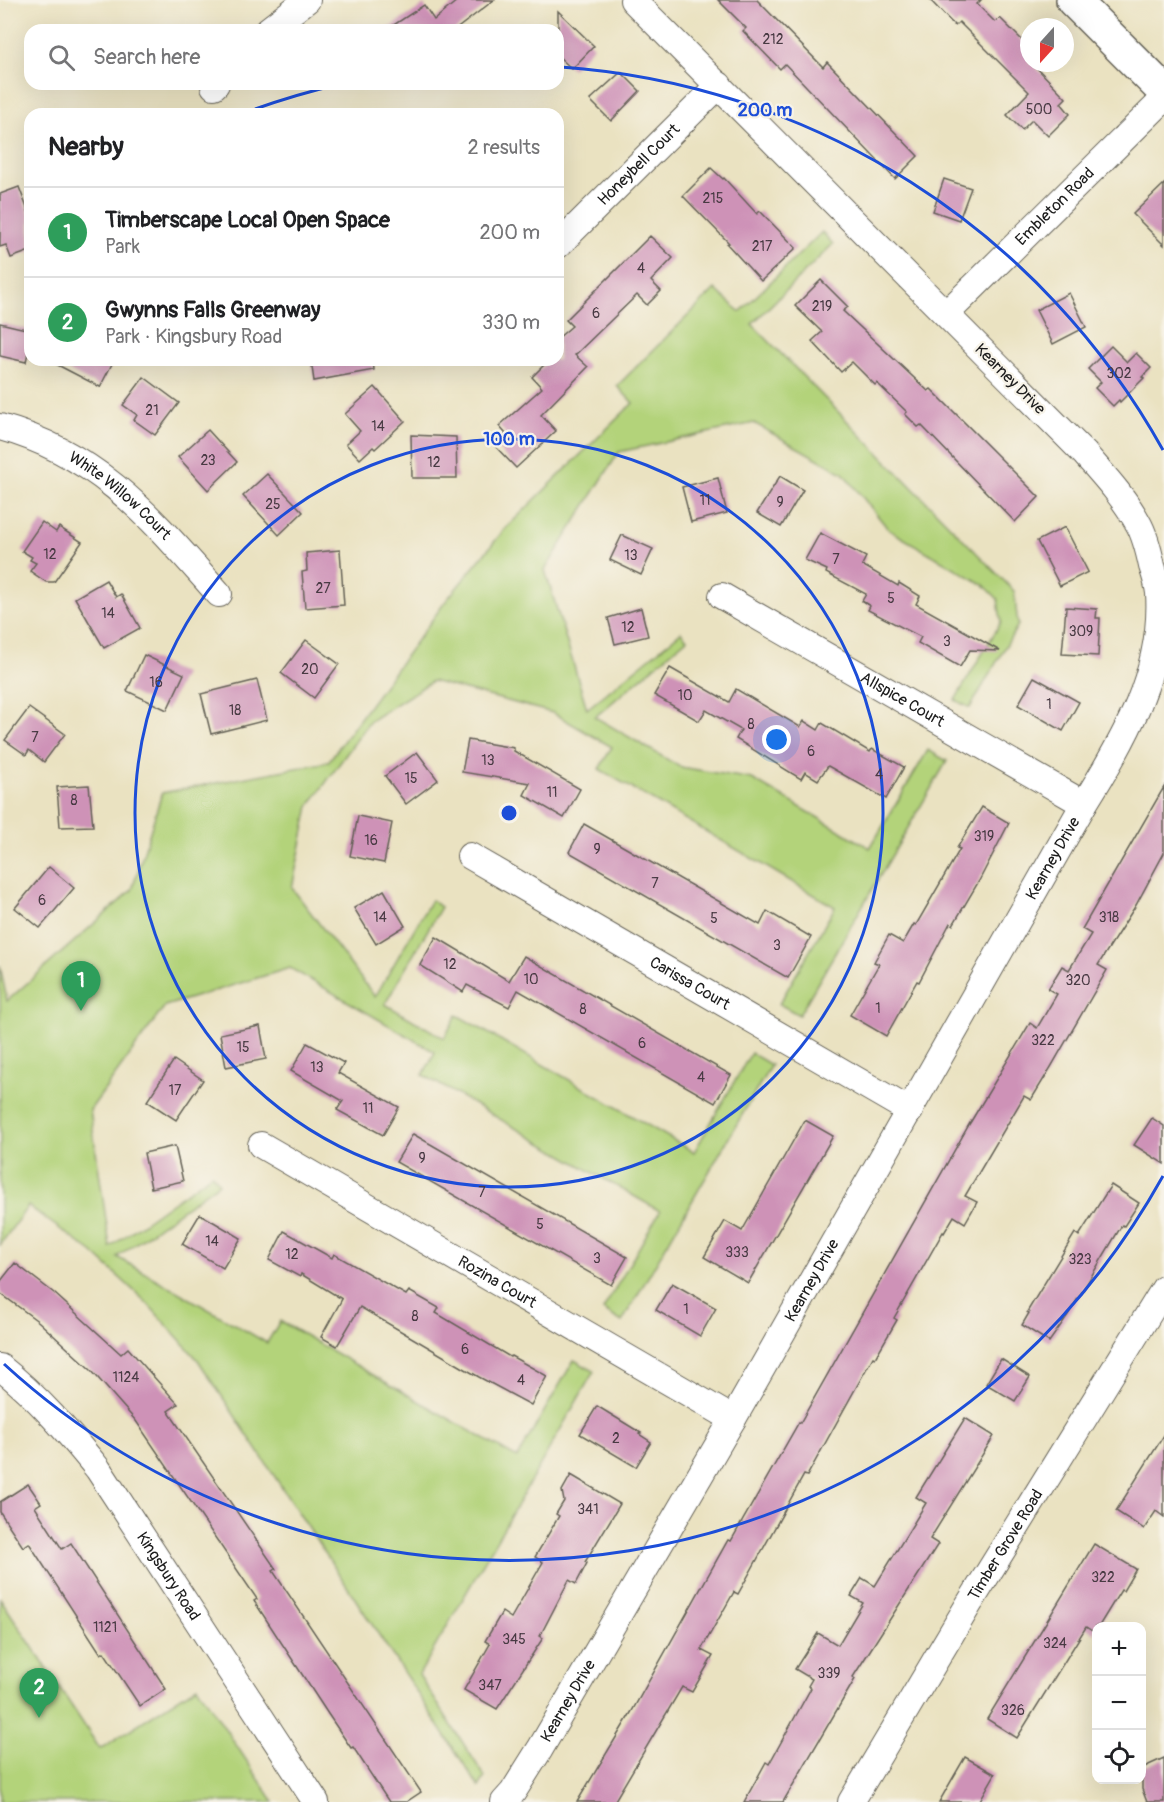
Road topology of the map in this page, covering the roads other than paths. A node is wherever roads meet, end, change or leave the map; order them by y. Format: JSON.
{"nodes":[{"id":1,"x":307,"y":0,"type":"edge"},
{"id":2,"x":633,"y":0,"type":"edge"},
{"id":3,"x":1074,"y":0,"type":"edge"},
{"id":4,"x":276,"y":24,"type":"edge"},
{"id":5,"x":719,"y":85,"type":"junction"},
{"id":6,"x":1164,"y":91,"type":"edge"},
{"id":7,"x":1164,"y":99,"type":"edge"},
{"id":8,"x":564,"y":239,"type":"edge"},
{"id":9,"x":946,"y":314,"type":"junction"},
{"id":10,"x":0,"y":427,"type":"edge"},
{"id":11,"x":219,"y":594,"type":"dead end"},
{"id":12,"x":722,"y":596,"type":"dead end"},
{"id":13,"x":1084,"y":804,"type":"junction"},
{"id":14,"x":470,"y":856,"type":"dead end"},
{"id":15,"x":910,"y":1111,"type":"junction"},
{"id":16,"x":261,"y":1144,"type":"dead end"},
{"id":17,"x":1164,"y":1289,"type":"edge"},
{"id":18,"x":0,"y":1367,"type":"edge"},
{"id":19,"x":733,"y":1419,"type":"junction"},
{"id":20,"x":316,"y":1802,"type":"edge"},
{"id":21,"x":504,"y":1802,"type":"edge"},
{"id":22,"x":851,"y":1802,"type":"edge"}],
"edges":[{"from":1,"to":4,"type":"street"},
{"from":2,"to":5,"type":"street","name":"Kearney Drive"},
{"from":3,"to":6,"type":"street"},
{"from":5,"to":8,"type":"street","name":"Honeybell Court"},
{"from":5,"to":9,"type":"street","name":"Kearney Drive"},
{"from":7,"to":9,"type":"street","name":"Embleton Road"},
{"from":9,"to":13,"type":"street","name":"Kearney Drive"},
{"from":10,"to":11,"type":"street","name":"White Willow Court"},
{"from":12,"to":13,"type":"street","name":"Allspice Court"},
{"from":13,"to":15,"type":"street","name":"Kearney Drive"},
{"from":14,"to":15,"type":"street","name":"Carissa Court"},
{"from":15,"to":19,"type":"street","name":"Kearney Drive"},
{"from":16,"to":19,"type":"street","name":"Rozina Court"},
{"from":17,"to":22,"type":"street","name":"Timber Grove Road"},
{"from":18,"to":20,"type":"street","name":"Kingsbury Road"},
{"from":19,"to":21,"type":"street","name":"Kearney Drive"}]}
